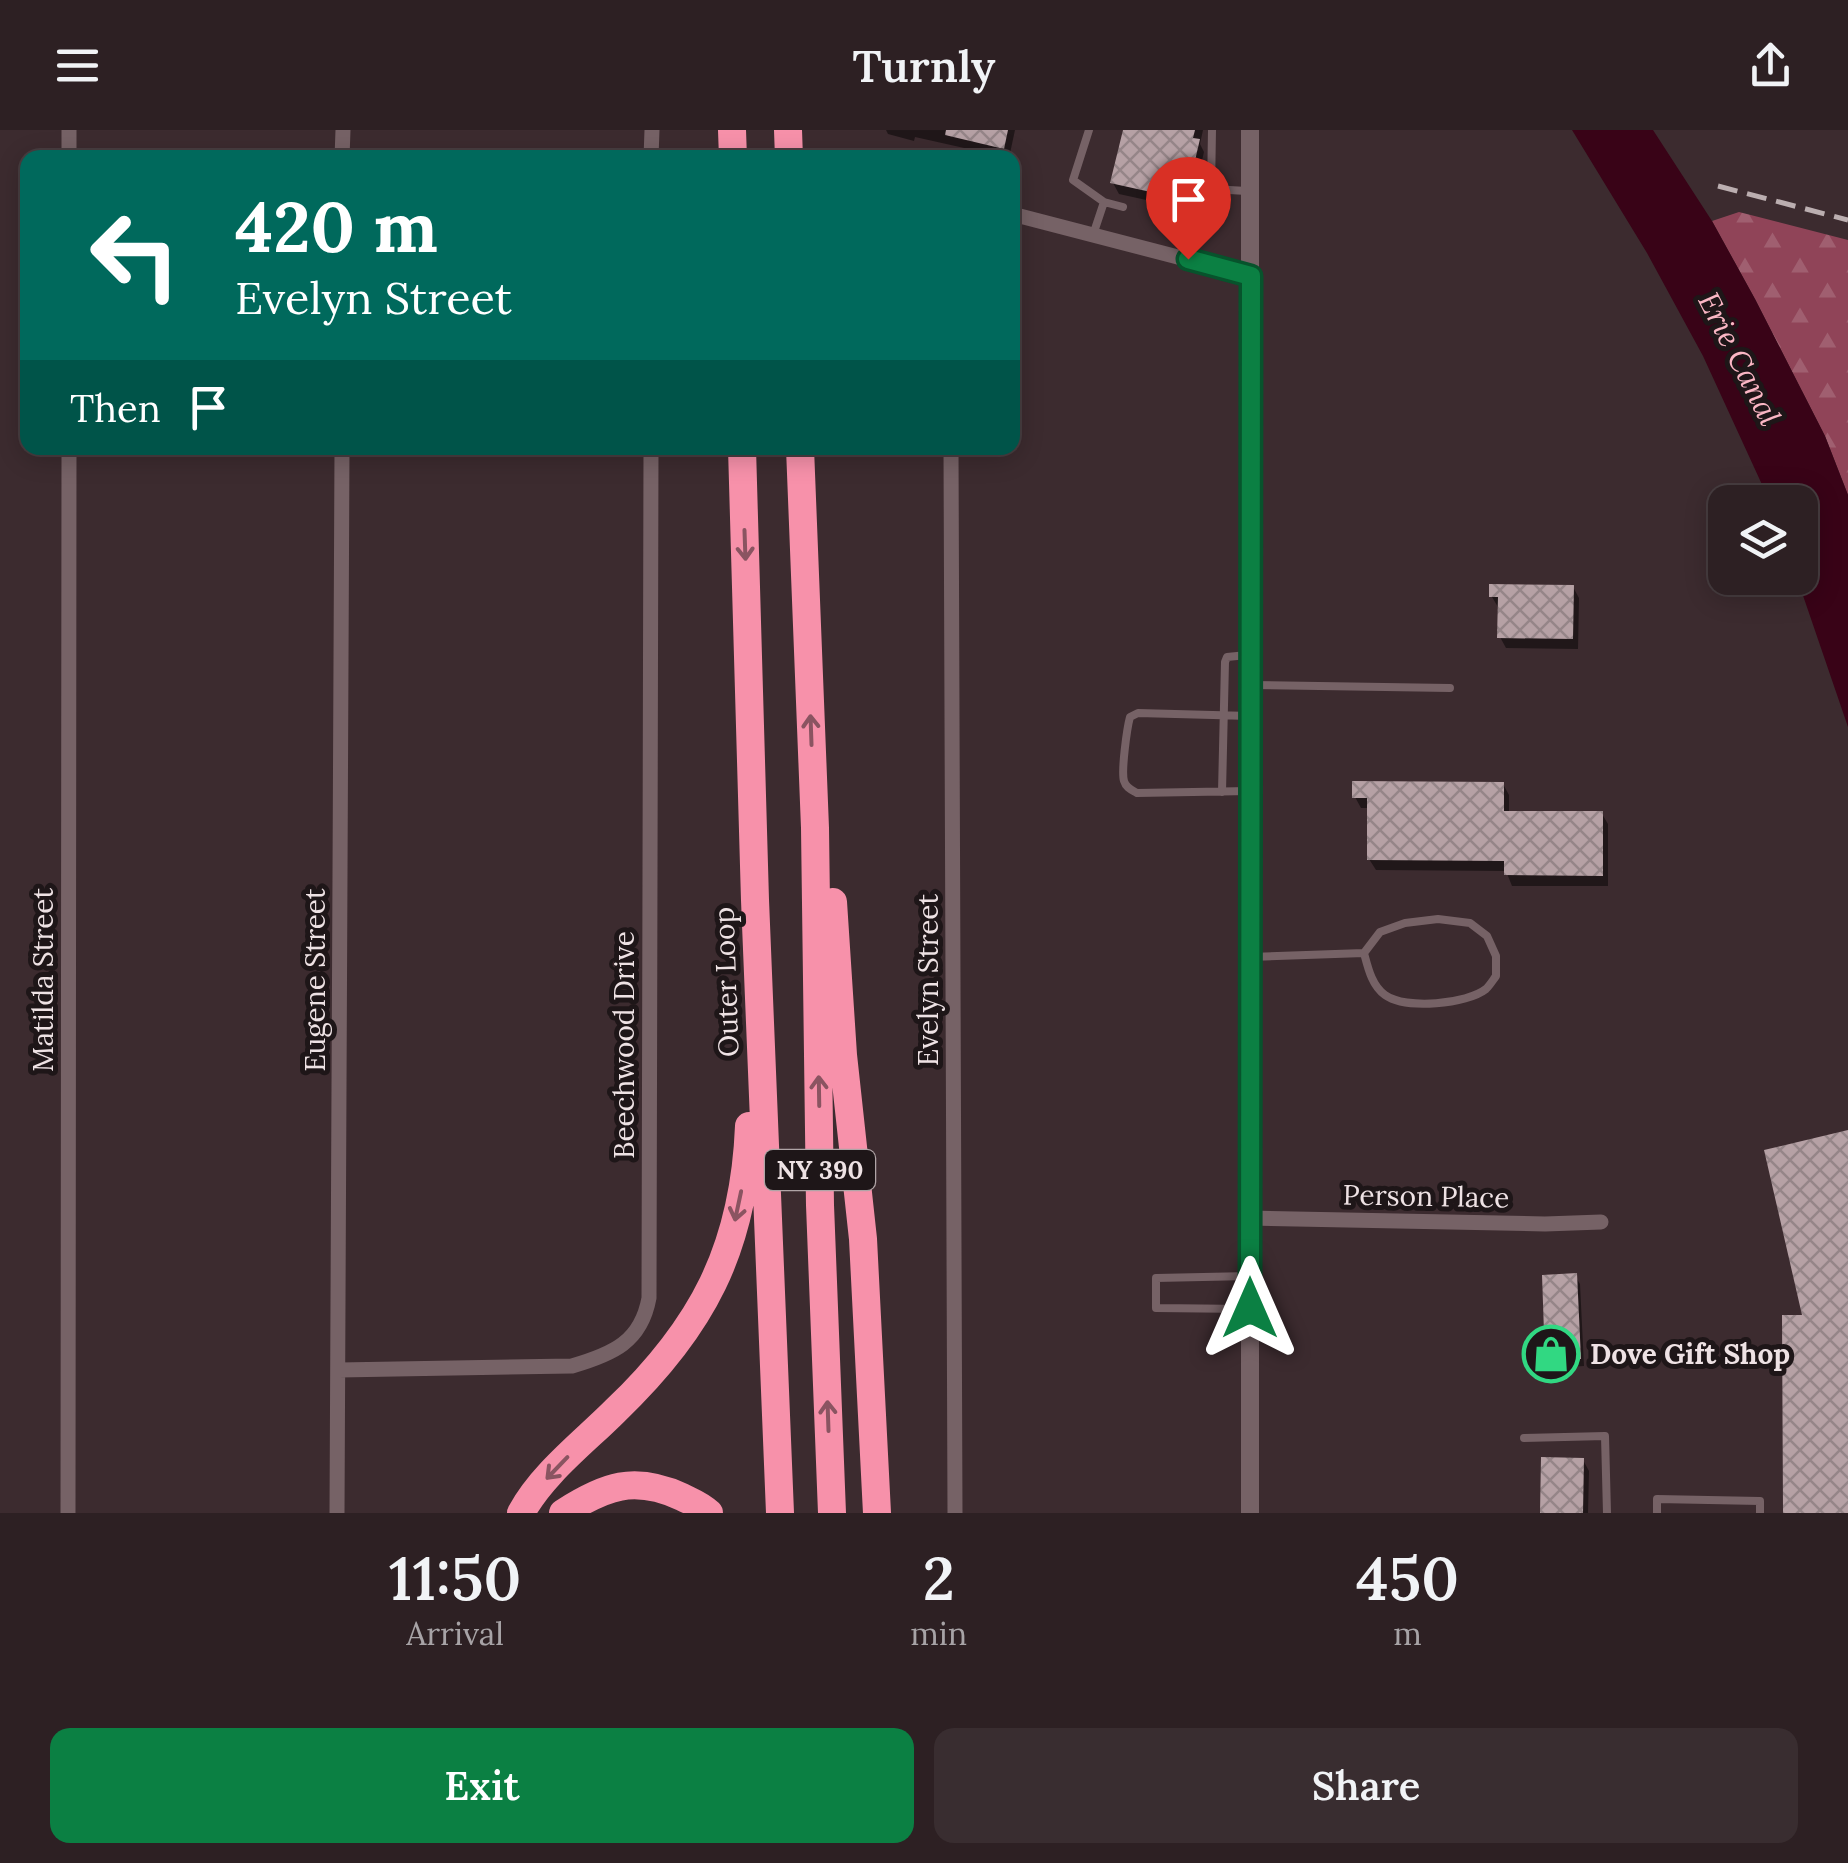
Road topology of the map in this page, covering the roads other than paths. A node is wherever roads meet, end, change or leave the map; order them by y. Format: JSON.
{"nodes":[{"id":1,"x":1089,"y":130,"type":"edge"},
{"id":2,"x":1212,"y":130,"type":"edge"},
{"id":3,"x":1250,"y":130,"type":"edge"},
{"id":4,"x":1210,"y":189,"type":"junction"},
{"id":5,"x":1251,"y":191,"type":"junction"},
{"id":6,"x":1104,"y":202,"type":"junction"},
{"id":7,"x":1123,"y":207,"type":"dead end"},
{"id":8,"x":1020,"y":216,"type":"edge"},
{"id":9,"x":1094,"y":235,"type":"junction"},
{"id":10,"x":1188,"y":259,"type":"junction"},
{"id":11,"x":1251,"y":276,"type":"junction"},
{"id":12,"x":69,"y":455,"type":"edge"},
{"id":13,"x":342,"y":455,"type":"edge"},
{"id":14,"x":651,"y":455,"type":"edge"},
{"id":15,"x":742,"y":455,"type":"edge"},
{"id":16,"x":800,"y":455,"type":"edge"},
{"id":17,"x":952,"y":455,"type":"edge"},
{"id":18,"x":1250,"y":654,"type":"junction"},
{"id":19,"x":1250,"y":685,"type":"junction"},
{"id":20,"x":1450,"y":688,"type":"dead end"},
{"id":21,"x":1223,"y":715,"type":"junction"},
{"id":22,"x":1250,"y":716,"type":"junction"},
{"id":23,"x":1222,"y":792,"type":"junction"},
{"id":24,"x":1250,"y":792,"type":"junction"},
{"id":25,"x":815,"y":828,"type":"junction"},
{"id":26,"x":755,"y":900,"type":"junction"},
{"id":27,"x":1364,"y":953,"type":"junction"},
{"id":28,"x":1250,"y":957,"type":"junction"},
{"id":29,"x":1250,"y":1218,"type":"junction"},
{"id":30,"x":1601,"y":1222,"type":"dead end"},
{"id":31,"x":1250,"y":1276,"type":"junction"},
{"id":32,"x":1250,"y":1308,"type":"junction"},
{"id":33,"x":339,"y":1370,"type":"junction"},
{"id":34,"x":1524,"y":1438,"type":"dead end"},
{"id":35,"x":68,"y":1513,"type":"edge"},
{"id":36,"x":337,"y":1513,"type":"edge"},
{"id":37,"x":521,"y":1513,"type":"edge"},
{"id":38,"x":562,"y":1513,"type":"edge"},
{"id":39,"x":709,"y":1513,"type":"edge"},
{"id":40,"x":780,"y":1513,"type":"edge"},
{"id":41,"x":832,"y":1513,"type":"edge"},
{"id":42,"x":877,"y":1513,"type":"edge"},
{"id":43,"x":955,"y":1513,"type":"edge"},
{"id":44,"x":1250,"y":1513,"type":"edge"},
{"id":45,"x":1607,"y":1513,"type":"edge"},
{"id":46,"x":1657,"y":1513,"type":"edge"},
{"id":47,"x":1760,"y":1513,"type":"edge"}],
"edges":[{"from":1,"to":6,"type":"lane"},
{"from":2,"to":4,"type":"lane"},
{"from":3,"to":5,"type":"street"},
{"from":4,"to":5,"type":"lane"},
{"from":4,"to":10,"type":"lane"},
{"from":5,"to":11,"type":"street"},
{"from":6,"to":7,"type":"lane"},
{"from":6,"to":9,"type":"lane"},
{"from":8,"to":9,"type":"street"},
{"from":9,"to":10,"type":"street"},
{"from":10,"to":11,"type":"street"},
{"from":11,"to":18,"type":"street"},
{"from":12,"to":35,"type":"street","name":"Matilda Street"},
{"from":13,"to":33,"type":"street","name":"Eugene Street"},
{"from":14,"to":33,"type":"street","name":"Beechwood Drive"},
{"from":15,"to":26,"type":"highway","name":"Outer Loop","number":"NY 390","one_way":true},
{"from":25,"to":16,"type":"highway","number":"NY 390","one_way":true},
{"from":17,"to":43,"type":"street","name":"Evelyn Street"},
{"from":18,"to":19,"type":"street"},
{"from":18,"to":21,"type":"lane"},
{"from":19,"to":20,"type":"lane"},
{"from":19,"to":22,"type":"street"},
{"from":21,"to":22,"type":"lane"},
{"from":21,"to":23,"type":"lane"},
{"from":21,"to":23,"type":"lane"},
{"from":22,"to":24,"type":"street"},
{"from":23,"to":24,"type":"lane"},
{"from":24,"to":28,"type":"street"},
{"from":41,"to":25,"type":"highway","number":"NY 390","one_way":true},
{"from":25,"to":42,"type":"highway"},
{"from":26,"to":37,"type":"highway","one_way":true},
{"from":26,"to":40,"type":"highway","name":"Outer Loop","number":"NY 390"},
{"from":27,"to":27,"type":"lane"},
{"from":27,"to":28,"type":"lane"},
{"from":28,"to":29,"type":"street"},
{"from":29,"to":30,"type":"street","name":"Person Place"},
{"from":29,"to":31,"type":"street"},
{"from":31,"to":32,"type":"street"},
{"from":31,"to":32,"type":"lane"},
{"from":32,"to":44,"type":"street"},
{"from":33,"to":36,"type":"street","name":"Eugene Street"},
{"from":34,"to":45,"type":"lane"},
{"from":38,"to":39,"type":"highway"},
{"from":46,"to":47,"type":"lane"}]}
